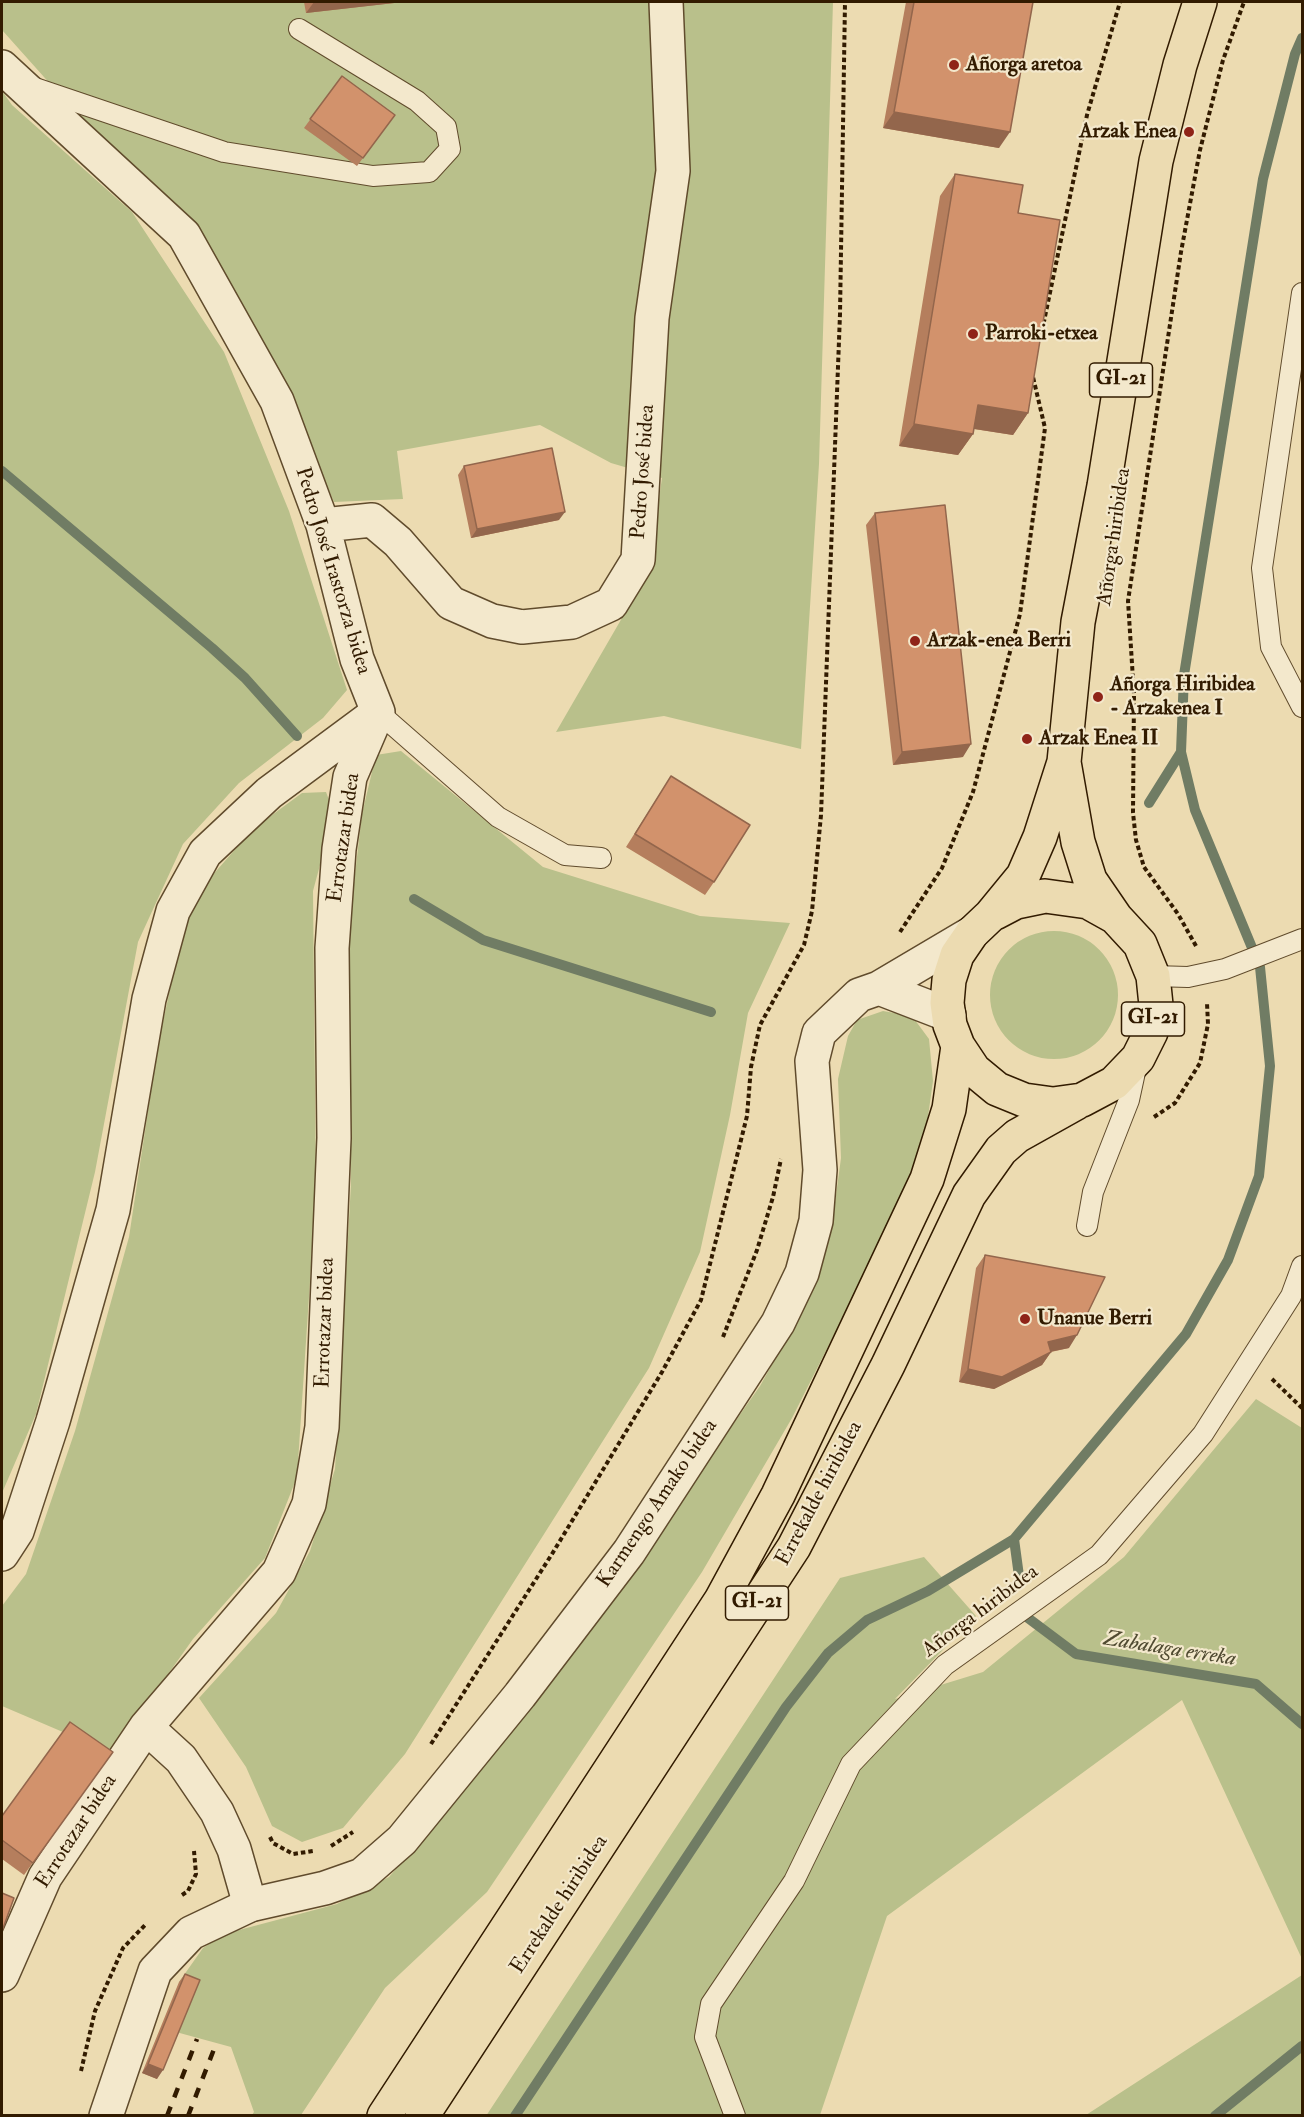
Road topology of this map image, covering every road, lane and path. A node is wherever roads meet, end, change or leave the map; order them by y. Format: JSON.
{"nodes":[{"id":1,"x":666,"y":2,"type":"edge"},
{"id":2,"x":845,"y":2,"type":"edge"},
{"id":3,"x":1200,"y":2,"type":"edge"},
{"id":4,"x":1244,"y":2,"type":"edge"},
{"id":5,"x":299,"y":29,"type":"dead end"},
{"id":6,"x":10,"y":75,"type":"edge"},
{"id":7,"x":1302,"y":293,"type":"edge"},
{"id":8,"x":322,"y":525,"type":"junction"},
{"id":9,"x":1302,"y":707,"type":"edge"},
{"id":10,"x":378,"y":712,"type":"junction"},
{"id":11,"x":1064,"y":762,"type":"junction"},
{"id":12,"x":601,"y":858,"type":"dead end"},
{"id":13,"x":1116,"y":918,"type":"junction"},
{"id":14,"x":981,"y":924,"type":"junction"},
{"id":15,"x":1302,"y":939,"type":"edge"},
{"id":16,"x":1205,"y":974,"type":"junction"},
{"id":17,"x":1154,"y":976,"type":"junction"},
{"id":18,"x":879,"y":988,"type":"junction"},
{"id":19,"x":953,"y":1031,"type":"junction"},
{"id":20,"x":1138,"y":1058,"type":"junction"},
{"id":21,"x":1082,"y":1100,"type":"junction"},
{"id":22,"x":1148,"y":1121,"type":"dead end"},
{"id":23,"x":1087,"y":1226,"type":"dead end"},
{"id":24,"x":1302,"y":1266,"type":"edge"},
{"id":25,"x":1251,"y":1360,"type":"junction"},
{"id":26,"x":1302,"y":1408,"type":"edge"},
{"id":27,"x":2,"y":1554,"type":"edge"},
{"id":28,"x":146,"y":1727,"type":"junction"},
{"id":29,"x":426,"y":1751,"type":"dead end"},
{"id":30,"x":363,"y":1826,"type":"dead end"},
{"id":31,"x":268,"y":1832,"type":"dead end"},
{"id":32,"x":326,"y":1850,"type":"dead end"},
{"id":33,"x":315,"y":1851,"type":"dead end"},
{"id":34,"x":250,"y":1905,"type":"junction"},
{"id":35,"x":2,"y":1974,"type":"edge"},
{"id":36,"x":106,"y":2115,"type":"edge"},
{"id":37,"x":384,"y":2115,"type":"edge"},
{"id":38,"x":422,"y":2115,"type":"edge"},
{"id":39,"x":735,"y":2115,"type":"edge"}],
"edges":[{"from":1,"to":8,"type":"street","name":"Pedro José bidea"},
{"from":2,"to":29,"type":"path"},
{"from":3,"to":11,"type":"main road","number":"GI-21"},
{"from":4,"to":16,"type":"path","name":"Añorga hiribidea"},
{"from":5,"to":6,"type":"lane"},
{"from":6,"to":8,"type":"street","name":"Pedro José Irastorza bidea"},
{"from":7,"to":9,"type":"lane"},
{"from":8,"to":10,"type":"street","name":"Pedro José Irastorza bidea"},
{"from":10,"to":12,"type":"lane"},
{"from":10,"to":27,"type":"street","name":"Errotazar bidea"},
{"from":10,"to":28,"type":"street","name":"Errotazar bidea"},
{"from":11,"to":13,"type":"main road"},
{"from":11,"to":14,"type":"main road","number":"GI-21"},
{"from":13,"to":14,"type":"main road","number":"GI-21"},
{"from":13,"to":17,"type":"main road","number":"GI-21"},
{"from":14,"to":18,"type":"street","name":"Karmengo Amako bidea"},
{"from":14,"to":19,"type":"main road","number":"GI-21"},
{"from":15,"to":16,"type":"lane"},
{"from":16,"to":17,"type":"lane"},
{"from":16,"to":22,"type":"path","name":"Añorga hiribidea"},
{"from":17,"to":20,"type":"main road","number":"GI-21"},
{"from":18,"to":19,"type":"street"},
{"from":18,"to":34,"type":"street","name":"Karmengo Amako bidea"},
{"from":19,"to":21,"type":"main road","number":"GI-21"},
{"from":19,"to":37,"type":"main road","name":"Errekalde hiribidea","number":"GI-21"},
{"from":20,"to":21,"type":"main road","number":"GI-21"},
{"from":20,"to":23,"type":"lane"},
{"from":21,"to":38,"type":"main road","name":"Errekalde hiribidea","number":"GI-21"},
{"from":24,"to":25,"type":"lane","name":"Añorga hiribidea"},
{"from":25,"to":26,"type":"path"},
{"from":25,"to":39,"type":"lane","name":"Añorga hiribidea"},
{"from":28,"to":34,"type":"street"},
{"from":28,"to":35,"type":"street","name":"Errotazar bidea"},
{"from":30,"to":32,"type":"path"},
{"from":31,"to":33,"type":"path"},
{"from":34,"to":36,"type":"street"}]}
